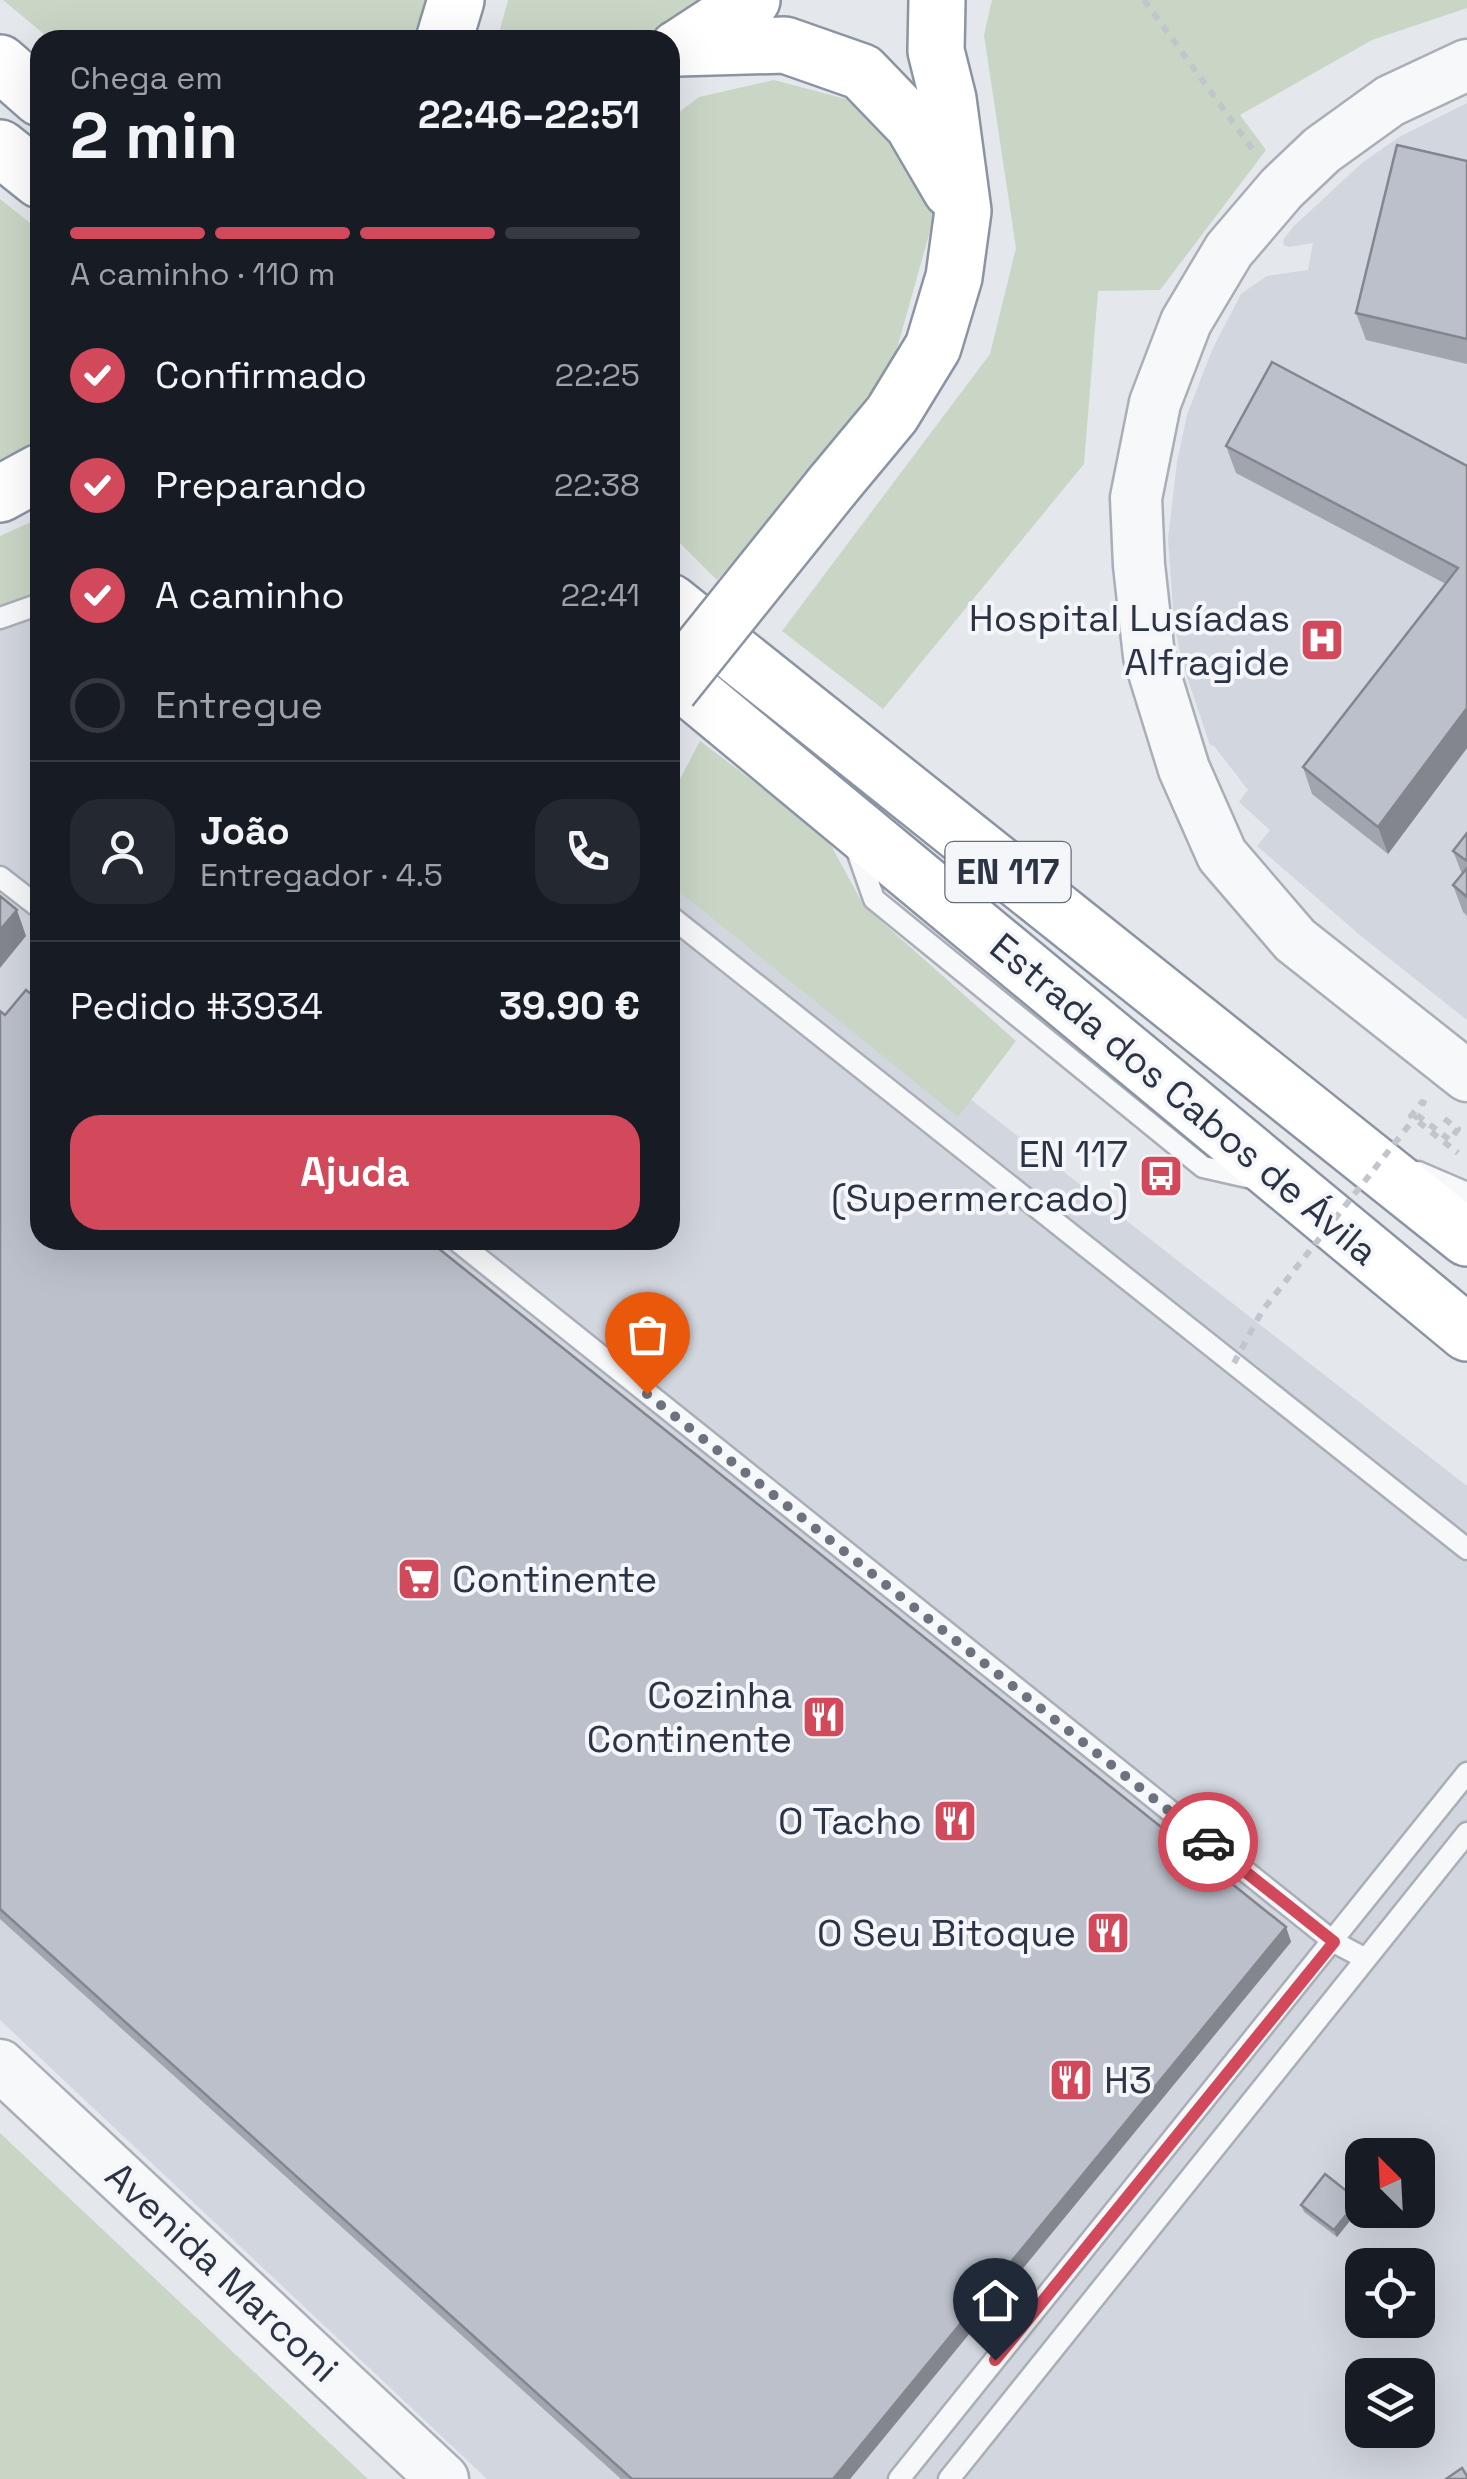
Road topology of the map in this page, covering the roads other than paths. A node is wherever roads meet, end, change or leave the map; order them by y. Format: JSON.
{"nodes":[{"id":1,"x":456,"y":0,"type":"edge"},
{"id":2,"x":752,"y":0,"type":"edge"},
{"id":3,"x":937,"y":0,"type":"edge"},
{"id":4,"x":447,"y":30,"type":"edge"},
{"id":5,"x":680,"y":48,"type":"edge"},
{"id":6,"x":680,"y":52,"type":"edge"},
{"id":7,"x":0,"y":63,"type":"edge"},
{"id":8,"x":1467,"y":65,"type":"edge"},
{"id":9,"x":30,"y":89,"type":"edge"},
{"id":10,"x":0,"y":148,"type":"edge"},
{"id":11,"x":30,"y":172,"type":"edge"},
{"id":12,"x":964,"y":211,"type":"junction"},
{"id":13,"x":30,"y":478,"type":"edge"},
{"id":14,"x":0,"y":494,"type":"edge"},
{"id":15,"x":30,"y":608,"type":"edge"},
{"id":16,"x":680,"y":610,"type":"edge"},
{"id":17,"x":0,"y":618,"type":"edge"},
{"id":18,"x":680,"y":676,"type":"edge"},
{"id":19,"x":680,"y":681,"type":"edge"},
{"id":20,"x":0,"y":876,"type":"edge"},
{"id":21,"x":30,"y":900,"type":"edge"},
{"id":22,"x":680,"y":924,"type":"edge"},
{"id":23,"x":1467,"y":1076,"type":"edge"},
{"id":24,"x":1346,"y":1142,"type":"junction"},
{"id":25,"x":1467,"y":1193,"type":"edge"},
{"id":26,"x":1467,"y":1238,"type":"edge"},
{"id":27,"x":469,"y":1250,"type":"edge"},
{"id":28,"x":1467,"y":1333,"type":"edge"},
{"id":29,"x":1467,"y":1549,"type":"edge"},
{"id":30,"x":1467,"y":1773,"type":"edge"},
{"id":31,"x":1467,"y":1833,"type":"edge"},
{"id":32,"x":1334,"y":1942,"type":"junction"},
{"id":33,"x":1366,"y":1959,"type":"junction"},
{"id":34,"x":0,"y":2066,"type":"edge"},
{"id":35,"x":443,"y":2479,"type":"edge"},
{"id":36,"x":899,"y":2479,"type":"edge"},
{"id":37,"x":949,"y":2479,"type":"edge"}],
"edges":[{"from":1,"to":4,"type":"highway"},
{"from":2,"to":5,"type":"highway"},
{"from":3,"to":12,"type":"highway"},
{"from":6,"to":12,"type":"highway"},
{"from":7,"to":9,"type":"highway"},
{"from":8,"to":23,"type":"street"},
{"from":10,"to":11,"type":"highway"},
{"from":12,"to":18,"type":"highway","bridge":true},
{"from":13,"to":14,"type":"highway"},
{"from":15,"to":17,"type":"lane"},
{"from":16,"to":24,"type":"highway","name":"Estrada dos Cabos de Ávila","number":"EN 117"},
{"from":19,"to":28,"type":"highway","name":"Estrada dos Cabos de Ávila","number":"EN 117"},
{"from":20,"to":21,"type":"lane"},
{"from":22,"to":29,"type":"lane"},
{"from":24,"to":25,"type":"lane"},
{"from":24,"to":26,"type":"highway","name":"Estrada dos Cabos de Ávila","number":"EN 117"},
{"from":27,"to":32,"type":"lane"},
{"from":30,"to":32,"type":"lane"},
{"from":31,"to":33,"type":"lane"},
{"from":32,"to":33,"type":"lane"},
{"from":32,"to":36,"type":"lane"},
{"from":33,"to":37,"type":"lane"},
{"from":34,"to":35,"type":"street","name":"Avenida Marconi"}]}
